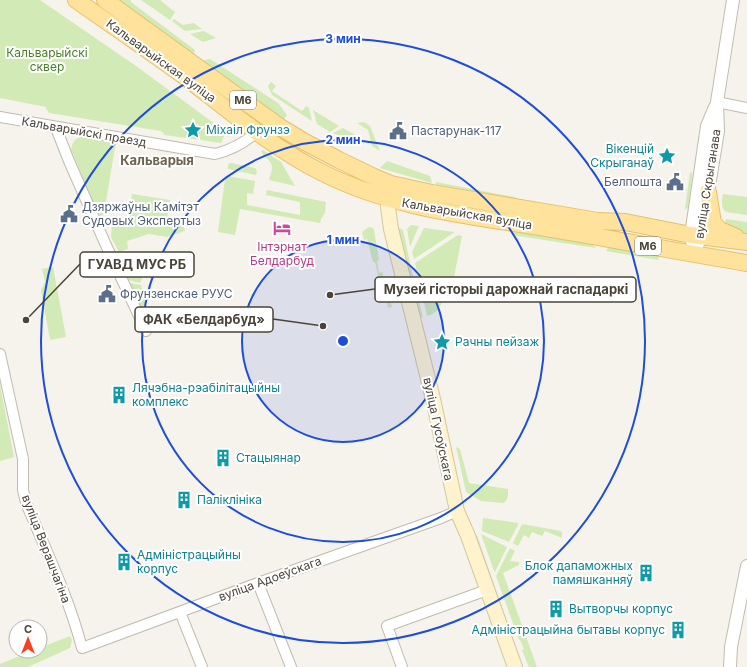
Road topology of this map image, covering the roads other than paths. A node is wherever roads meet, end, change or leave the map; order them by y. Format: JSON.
{"nodes":[{"id":1,"x":76,"y":0,"type":"edge"},
{"id":2,"x":105,"y":0,"type":"edge"},
{"id":3,"x":733,"y":0,"type":"edge"},
{"id":4,"x":717,"y":102,"type":"junction"},
{"id":5,"x":747,"y":108,"type":"edge"},
{"id":6,"x":0,"y":117,"type":"edge"},
{"id":7,"x":266,"y":117,"type":"junction"},
{"id":8,"x":56,"y":128,"type":"junction"},
{"id":9,"x":257,"y":132,"type":"junction"},
{"id":10,"x":390,"y":191,"type":"junction"},
{"id":11,"x":708,"y":192,"type":"junction"},
{"id":12,"x":696,"y":235,"type":"junction"},
{"id":13,"x":747,"y":242,"type":"edge"},
{"id":14,"x":694,"y":254,"type":"junction"},
{"id":15,"x":747,"y":263,"type":"edge"},
{"id":16,"x":146,"y":331,"type":"dead end"},
{"id":17,"x":0,"y":354,"type":"edge"},
{"id":18,"x":457,"y":511,"type":"junction"},
{"id":19,"x":747,"y":566,"type":"edge"},
{"id":20,"x":258,"y":583,"type":"junction"},
{"id":21,"x":487,"y":590,"type":"junction"},
{"id":22,"x":180,"y":612,"type":"junction"},
{"id":23,"x":82,"y":648,"type":"joint"},
{"id":24,"x":202,"y":667,"type":"edge"},
{"id":25,"x":291,"y":667,"type":"edge"},
{"id":26,"x":402,"y":667,"type":"edge"},
{"id":27,"x":515,"y":667,"type":"edge"},
{"id":28,"x":730,"y":667,"type":"edge"}],
"edges":[{"from":1,"to":9,"type":"main road","name":"Кальварыйская вуліца","number":"М6"},
{"from":2,"to":7,"type":"main road","name":"Кальварыйская вуліца","number":"М6"},
{"from":3,"to":4,"type":"street","name":"вуліца Скрыганава"},
{"from":4,"to":5,"type":"street"},
{"from":4,"to":11,"type":"street","name":"вуліца Скрыганава"},
{"from":4,"to":12,"type":"street","name":"вуліца Скрыганава"},
{"from":6,"to":8,"type":"street","name":"Кальварыйскі праезд"},
{"from":7,"to":9,"type":"main road"},
{"from":7,"to":10,"type":"main road","name":"Кальварыйская вуліца","number":"М6"},
{"from":8,"to":9,"type":"street","name":"Кальварыйскі праезд"},
{"from":8,"to":16,"type":"street"},
{"from":9,"to":10,"type":"main road","name":"Кальварыйская вуліца","number":"М6"},
{"from":10,"to":12,"type":"main road","name":"Кальварыйская вуліца","number":"М6"},
{"from":10,"to":14,"type":"main road","name":"Кальварыйская вуліца","number":"М6"},
{"from":10,"to":18,"type":"main road","name":"вуліца Гусоўскага"},
{"from":11,"to":12,"type":"street","name":"вуліца Скрыганава"},
{"from":11,"to":13,"type":"main road"},
{"from":12,"to":13,"type":"main road","name":"Кальварыйская вуліца","number":"М6"},
{"from":12,"to":14,"type":"street","name":"вуліца Скрыганава"},
{"from":14,"to":15,"type":"main road","name":"Кальварыйская вуліца","number":"М6"},
{"from":17,"to":23,"type":"street","name":"вуліца Верашчагіна"},
{"from":18,"to":20,"type":"street","name":"вуліца Адоеўскага"},
{"from":18,"to":21,"type":"main road","name":"вуліца Гусоўскага"},
{"from":19,"to":28,"type":"street"},
{"from":20,"to":22,"type":"street","name":"вуліца Адоеўскага"},
{"from":20,"to":25,"type":"street"},
{"from":21,"to":26,"type":"street"},
{"from":21,"to":27,"type":"main road","name":"вуліца Гусоўскага"},
{"from":22,"to":23,"type":"street","name":"вуліца Адоеўскага"},
{"from":22,"to":24,"type":"street"}]}
